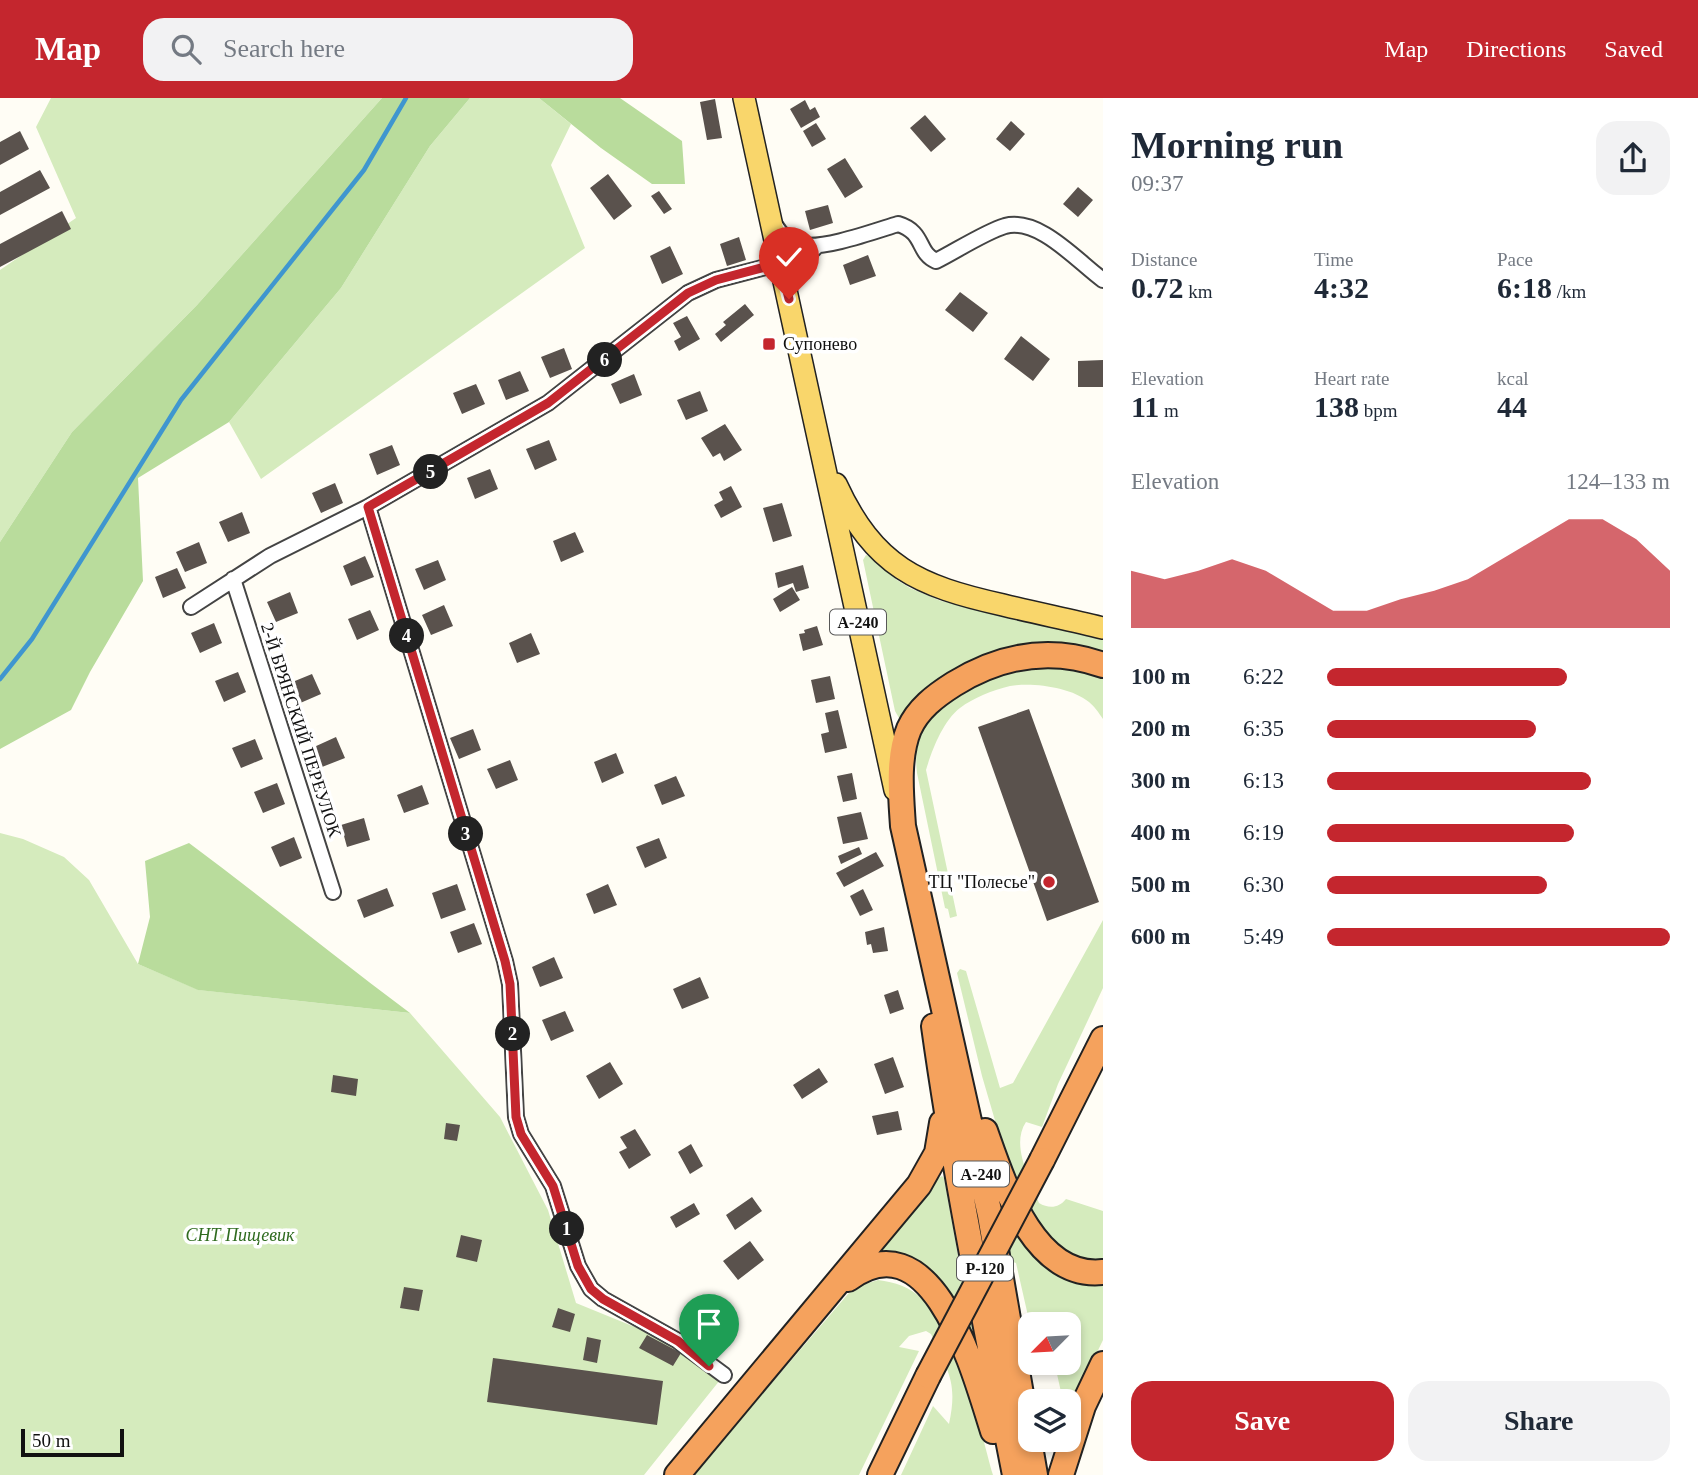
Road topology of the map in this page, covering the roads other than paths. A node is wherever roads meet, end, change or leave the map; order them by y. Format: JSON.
{"nodes":[{"id":1,"x":744,"y":98,"type":"edge"},
{"id":2,"x":768,"y":212,"type":"junction"},
{"id":3,"x":817,"y":246,"type":"junction"},
{"id":4,"x":780,"y":263,"type":"junction"},
{"id":5,"x":1103,"y":280,"type":"edge"},
{"id":6,"x":789,"y":299,"type":"junction"},
{"id":7,"x":814,"y":418,"type":"junction"},
{"id":8,"x":368,"y":507,"type":"junction"},
{"id":9,"x":233,"y":579,"type":"junction"},
{"id":10,"x":191,"y":607,"type":"dead end"},
{"id":11,"x":1103,"y":628,"type":"edge"},
{"id":12,"x":1103,"y":665,"type":"edge"},
{"id":13,"x":903,"y":826,"type":"junction"},
{"id":14,"x":913,"y":876,"type":"junction"},
{"id":15,"x":333,"y":891,"type":"dead end"},
{"id":16,"x":1103,"y":1039,"type":"edge"},
{"id":17,"x":954,"y":1048,"type":"junction"},
{"id":18,"x":944,"y":1101,"type":"junction"},
{"id":19,"x":1103,"y":1272,"type":"edge"},
{"id":20,"x":820,"y":1306,"type":"junction"},
{"id":21,"x":1103,"y":1364,"type":"edge"},
{"id":22,"x":723,"y":1375,"type":"dead end"},
{"id":23,"x":677,"y":1475,"type":"edge"},
{"id":24,"x":880,"y":1475,"type":"edge"},
{"id":25,"x":1007,"y":1475,"type":"edge"},
{"id":26,"x":1014,"y":1475,"type":"edge"},
{"id":27,"x":1035,"y":1475,"type":"edge"},
{"id":28,"x":1061,"y":1475,"type":"edge"}],
"edges":[{"from":1,"to":2,"type":"main road","number":"А-240"},
{"from":2,"to":3,"type":"street"},
{"from":2,"to":4,"type":"main road","number":"А-240"},
{"from":3,"to":5,"type":"street"},
{"from":3,"to":6,"type":"street"},
{"from":4,"to":6,"type":"main road","number":"А-240"},
{"from":4,"to":8,"type":"street"},
{"from":6,"to":7,"type":"main road","number":"А-240"},
{"from":7,"to":11,"type":"main road"},
{"from":7,"to":13,"type":"main road","number":"А-240"},
{"from":8,"to":9,"type":"street"},
{"from":8,"to":22,"type":"street"},
{"from":9,"to":10,"type":"street"},
{"from":9,"to":15,"type":"street","name":"2-Й БРЯНСКИЙ ПЕРЕУЛОК"},
{"from":12,"to":13,"type":"highway"},
{"from":13,"to":14,"type":"highway","number":"А-240"},
{"from":14,"to":17,"type":"highway","number":"А-240"},
{"from":14,"to":18,"type":"highway","number":"А-240"},
{"from":16,"to":24,"type":"highway","number":"Р-120","bridge":true},
{"from":17,"to":19,"type":"highway"},
{"from":17,"to":27,"type":"highway","number":"А-240"},
{"from":18,"to":20,"type":"highway"},
{"from":18,"to":26,"type":"highway","number":"А-240"},
{"from":20,"to":23,"type":"highway"},
{"from":20,"to":25,"type":"highway"},
{"from":21,"to":28,"type":"highway"}]}
